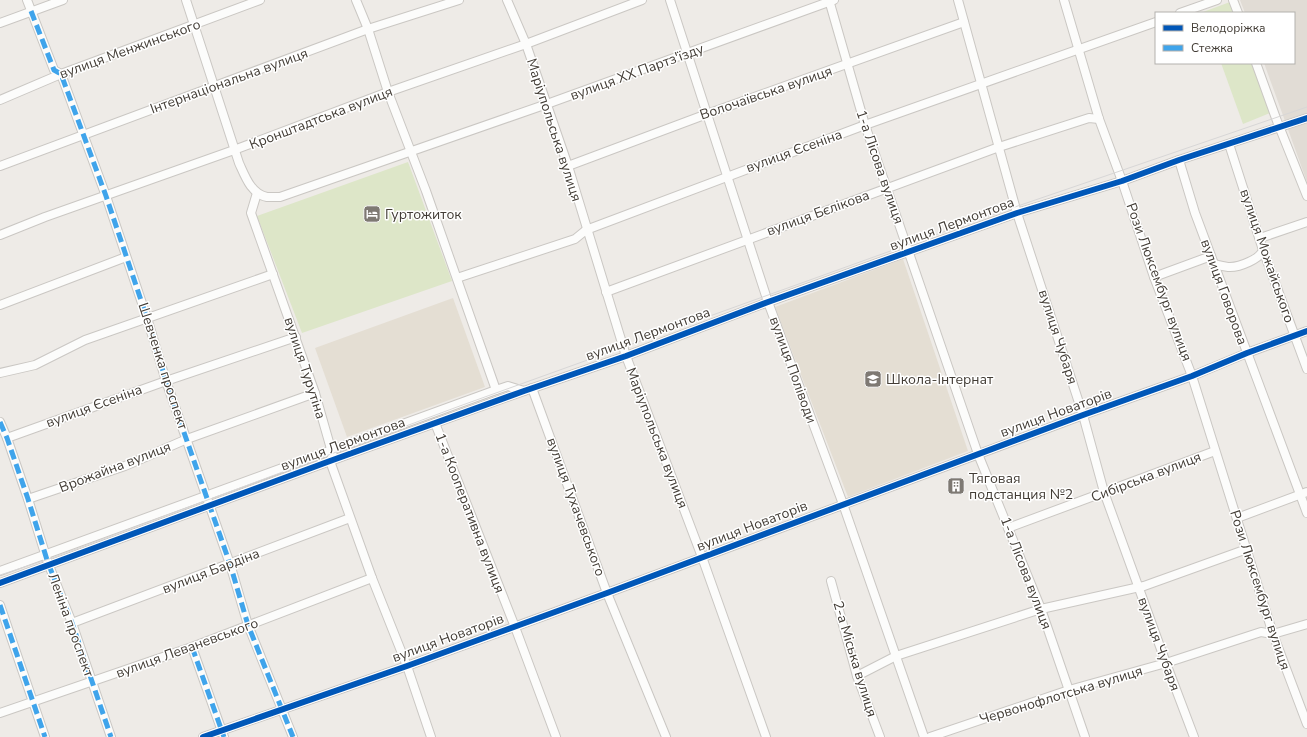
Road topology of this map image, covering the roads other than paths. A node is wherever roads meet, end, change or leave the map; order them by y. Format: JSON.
{"nodes":[{"id":1,"x":27,"y":0,"type":"edge"},
{"id":2,"x":63,"y":0,"type":"edge"},
{"id":3,"x":186,"y":0,"type":"edge"},
{"id":4,"x":260,"y":0,"type":"edge"},
{"id":5,"x":356,"y":0,"type":"edge"},
{"id":6,"x":459,"y":0,"type":"edge"},
{"id":7,"x":508,"y":0,"type":"edge"},
{"id":8,"x":642,"y":0,"type":"edge"},
{"id":9,"x":670,"y":0,"type":"edge"},
{"id":10,"x":958,"y":0,"type":"edge"},
{"id":11,"x":1064,"y":0,"type":"edge"},
{"id":12,"x":1217,"y":0,"type":"edge"},
{"id":13,"x":1233,"y":0,"type":"edge"},
{"id":14,"x":831,"y":1,"type":"edge"},
{"id":15,"x":30,"y":11,"type":"junction"},
{"id":16,"x":1183,"y":12,"type":"edge"},
{"id":17,"x":1238,"y":12,"type":"edge"},
{"id":18,"x":964,"y":22,"type":"junction"},
{"id":19,"x":1155,"y":22,"type":"edge"},
{"id":20,"x":0,"y":23,"type":"edge"},
{"id":21,"x":194,"y":25,"type":"junction"},
{"id":22,"x":368,"y":30,"type":"junction"},
{"id":23,"x":526,"y":44,"type":"junction"},
{"id":24,"x":1080,"y":49,"type":"junction"},
{"id":25,"x":687,"y":54,"type":"junction"},
{"id":26,"x":847,"y":64,"type":"junction"},
{"id":27,"x":1256,"y":64,"type":"edge"},
{"id":28,"x":61,"y":74,"type":"junction"},
{"id":29,"x":981,"y":84,"type":"junction"},
{"id":30,"x":213,"y":86,"type":"junction"},
{"id":31,"x":388,"y":92,"type":"junction"},
{"id":32,"x":0,"y":100,"type":"edge"},
{"id":33,"x":547,"y":104,"type":"junction"},
{"id":34,"x":707,"y":114,"type":"junction"},
{"id":35,"x":1307,"y":118,"type":"edge"},
{"id":36,"x":1100,"y":119,"type":"junction"},
{"id":37,"x":865,"y":125,"type":"junction"},
{"id":38,"x":1280,"y":128,"type":"junction"},
{"id":39,"x":83,"y":134,"type":"junction"},
{"id":40,"x":1229,"y":144,"type":"junction"},
{"id":41,"x":999,"y":147,"type":"junction"},
{"id":42,"x":234,"y":150,"type":"junction"},
{"id":43,"x":410,"y":152,"type":"junction"},
{"id":44,"x":1180,"y":160,"type":"junction"},
{"id":45,"x":0,"y":166,"type":"edge"},
{"id":46,"x":568,"y":166,"type":"junction"},
{"id":47,"x":727,"y":176,"type":"junction"},
{"id":48,"x":1122,"y":181,"type":"junction"},
{"id":49,"x":886,"y":188,"type":"junction"},
{"id":50,"x":257,"y":192,"type":"junction"},
{"id":51,"x":106,"y":196,"type":"junction"},
{"id":52,"x":1307,"y":196,"type":"edge"},
{"id":53,"x":1017,"y":213,"type":"junction"},
{"id":54,"x":1307,"y":222,"type":"edge"},
{"id":55,"x":586,"y":230,"type":"junction"},
{"id":56,"x":0,"y":235,"type":"edge"},
{"id":57,"x":1260,"y":238,"type":"junction"},
{"id":58,"x":747,"y":240,"type":"junction"},
{"id":59,"x":1263,"y":250,"type":"junction"},
{"id":60,"x":909,"y":253,"type":"junction"},
{"id":61,"x":1211,"y":256,"type":"junction"},
{"id":62,"x":126,"y":257,"type":"junction"},
{"id":63,"x":1214,"y":264,"type":"junction"},
{"id":64,"x":273,"y":274,"type":"junction"},
{"id":65,"x":1154,"y":277,"type":"junction"},
{"id":66,"x":456,"y":278,"type":"junction"},
{"id":67,"x":606,"y":292,"type":"junction"},
{"id":68,"x":768,"y":302,"type":"junction"},
{"id":69,"x":0,"y":305,"type":"edge"},
{"id":70,"x":147,"y":318,"type":"junction"},
{"id":71,"x":1307,"y":332,"type":"edge"},
{"id":72,"x":1295,"y":336,"type":"junction"},
{"id":73,"x":296,"y":337,"type":"junction"},
{"id":74,"x":1247,"y":353,"type":"junction"},
{"id":75,"x":626,"y":356,"type":"junction"},
{"id":76,"x":1307,"y":369,"type":"edge"},
{"id":77,"x":0,"y":373,"type":"edge"},
{"id":78,"x":1192,"y":376,"type":"junction"},
{"id":79,"x":166,"y":381,"type":"junction"},
{"id":80,"x":532,"y":388,"type":"junction"},
{"id":81,"x":496,"y":390,"type":"junction"},
{"id":82,"x":524,"y":391,"type":"junction"},
{"id":83,"x":315,"y":393,"type":"junction"},
{"id":84,"x":1083,"y":415,"type":"junction"},
{"id":85,"x":0,"y":422,"type":"edge"},
{"id":86,"x":435,"y":423,"type":"junction"},
{"id":87,"x":7,"y":438,"type":"junction"},
{"id":88,"x":187,"y":439,"type":"junction"},
{"id":89,"x":331,"y":450,"type":"junction"},
{"id":90,"x":1215,"y":451,"type":"junction"},
{"id":91,"x":978,"y":454,"type":"junction"},
{"id":92,"x":330,"y":461,"type":"junction"},
{"id":93,"x":1104,"y":492,"type":"junction"},
{"id":94,"x":1304,"y":493,"type":"edge"},
{"id":95,"x":207,"y":496,"type":"junction"},
{"id":96,"x":28,"y":498,"type":"junction"},
{"id":97,"x":843,"y":504,"type":"junction"},
{"id":98,"x":210,"y":506,"type":"junction"},
{"id":99,"x":1307,"y":513,"type":"edge"},
{"id":100,"x":350,"y":518,"type":"junction"},
{"id":101,"x":1237,"y":518,"type":"junction"},
{"id":102,"x":1008,"y":528,"type":"junction"},
{"id":103,"x":1247,"y":548,"type":"junction"},
{"id":104,"x":46,"y":555,"type":"junction"},
{"id":105,"x":702,"y":557,"type":"junction"},
{"id":106,"x":230,"y":564,"type":"junction"},
{"id":107,"x":50,"y":565,"type":"junction"},
{"id":108,"x":0,"y":571,"type":"edge"},
{"id":109,"x":372,"y":578,"type":"junction"},
{"id":110,"x":830,"y":581,"type":"dead end"},
{"id":111,"x":0,"y":583,"type":"edge"},
{"id":112,"x":1138,"y":586,"type":"junction"},
{"id":113,"x":607,"y":593,"type":"junction"},
{"id":114,"x":0,"y":605,"type":"edge"},
{"id":115,"x":1041,"y":609,"type":"junction"},
{"id":116,"x":72,"y":623,"type":"junction"},
{"id":117,"x":1307,"y":624,"type":"edge"},
{"id":118,"x":248,"y":625,"type":"junction"},
{"id":119,"x":515,"y":626,"type":"junction"},
{"id":120,"x":1273,"y":634,"type":"junction"},
{"id":121,"x":192,"y":647,"type":"junction"},
{"id":122,"x":896,"y":656,"type":"junction"},
{"id":123,"x":1166,"y":663,"type":"junction"},
{"id":124,"x":407,"y":666,"type":"junction"},
{"id":125,"x":857,"y":676,"type":"junction"},
{"id":126,"x":91,"y":682,"type":"junction"},
{"id":127,"x":1069,"y":690,"type":"junction"},
{"id":128,"x":33,"y":702,"type":"junction"},
{"id":129,"x":282,"y":710,"type":"junction"},
{"id":130,"x":0,"y":713,"type":"edge"},
{"id":131,"x":1307,"y":724,"type":"edge"},
{"id":132,"x":222,"y":734,"type":"edge"},
{"id":133,"x":45,"y":737,"type":"edge"},
{"id":134,"x":111,"y":737,"type":"edge"},
{"id":135,"x":203,"y":737,"type":"edge"},
{"id":136,"x":293,"y":737,"type":"edge"},
{"id":137,"x":430,"y":737,"type":"edge"},
{"id":138,"x":556,"y":737,"type":"edge"},
{"id":139,"x":666,"y":737,"type":"edge"},
{"id":140,"x":766,"y":737,"type":"edge"},
{"id":141,"x":880,"y":737,"type":"edge"},
{"id":142,"x":924,"y":737,"type":"edge"},
{"id":143,"x":930,"y":737,"type":"edge"},
{"id":144,"x":1085,"y":737,"type":"edge"},
{"id":145,"x":1194,"y":737,"type":"edge"}],
"edges":[{"from":1,"to":15,"type":"street","name":"Шевченка проспект"},
{"from":2,"to":15,"type":"street"},
{"from":3,"to":21,"type":"street"},
{"from":4,"to":21,"type":"street","name":"вулиця Менжинського"},
{"from":5,"to":22,"type":"street"},
{"from":6,"to":22,"type":"street","name":"Інтернаціональна вулиця"},
{"from":7,"to":23,"type":"street","name":"Маріупольська вулиця"},
{"from":8,"to":23,"type":"street","name":"Кронштадтська вулиця"},
{"from":9,"to":25,"type":"street","name":"вулиця Поліводи"},
{"from":10,"to":18,"type":"street","name":"вулиця Чубаря"},
{"from":11,"to":24,"type":"street","name":"Рози Люксембург вулиця"},
{"from":12,"to":16,"type":"street"},
{"from":13,"to":17,"type":"street"},
{"from":14,"to":25,"type":"street","name":"вулиця XX Партз'їзду"},
{"from":14,"to":26,"type":"street","name":"1-а Лісова вулиця"},
{"from":15,"to":20,"type":"street"},
{"from":15,"to":28,"type":"street","name":"Шевченка проспект"},
{"from":18,"to":26,"type":"street","name":"Волочаївська вулиця"},
{"from":18,"to":29,"type":"street","name":"вулиця Чубаря"},
{"from":19,"to":24,"type":"street","name":"вулиця Єсеніна"},
{"from":21,"to":28,"type":"street","name":"вулиця Менжинського"},
{"from":21,"to":30,"type":"street"},
{"from":22,"to":30,"type":"street","name":"Інтернаціональна вулиця"},
{"from":22,"to":31,"type":"street"},
{"from":23,"to":31,"type":"street","name":"Кронштадтська вулиця"},
{"from":23,"to":33,"type":"street","name":"Маріупольська вулиця"},
{"from":24,"to":29,"type":"street","name":"вулиця Єсеніна"},
{"from":24,"to":36,"type":"street","name":"Рози Люксембург вулиця"},
{"from":25,"to":33,"type":"street","name":"вулиця XX Партз'їзду"},
{"from":25,"to":34,"type":"street","name":"вулиця Поліводи"},
{"from":26,"to":34,"type":"street","name":"Волочаївська вулиця"},
{"from":26,"to":37,"type":"street","name":"1-а Лісова вулиця"},
{"from":27,"to":38,"type":"street"},
{"from":28,"to":32,"type":"street","name":"вулиця Менжинського"},
{"from":28,"to":39,"type":"street","name":"Шевченка проспект"},
{"from":29,"to":37,"type":"street","name":"вулиця Єсеніна"},
{"from":29,"to":41,"type":"street","name":"вулиця Чубаря"},
{"from":30,"to":39,"type":"street","name":"Інтернаціональна вулиця"},
{"from":30,"to":42,"type":"street"},
{"from":31,"to":42,"type":"street","name":"Кронштадтська вулиця"},
{"from":31,"to":43,"type":"street"},
{"from":33,"to":43,"type":"street","name":"вулиця XX Партз'їзду"},
{"from":33,"to":46,"type":"street","name":"Маріупольська вулиця"},
{"from":34,"to":46,"type":"street","name":"Волочаївська вулиця"},
{"from":34,"to":47,"type":"street","name":"вулиця Поліводи"},
{"from":35,"to":38,"type":"street","name":"вулиця Лермонтова"},
{"from":36,"to":41,"type":"street","name":"вулиця Бєлікова"},
{"from":36,"to":48,"type":"street","name":"Рози Люксембург вулиця"},
{"from":37,"to":47,"type":"street","name":"вулиця Єсеніна"},
{"from":37,"to":49,"type":"street","name":"1-а Лісова вулиця"},
{"from":38,"to":40,"type":"street","name":"вулиця Лермонтова"},
{"from":38,"to":52,"type":"street"},
{"from":39,"to":45,"type":"street","name":"Інтернаціональна вулиця"},
{"from":39,"to":51,"type":"street","name":"Шевченка проспект"},
{"from":40,"to":44,"type":"street","name":"вулиця Лермонтова"},
{"from":40,"to":57,"type":"street","name":"вулиця Можайського"},
{"from":41,"to":49,"type":"street","name":"вулиця Бєлікова"},
{"from":41,"to":53,"type":"street","name":"вулиця Чубаря"},
{"from":42,"to":50,"type":"street"},
{"from":42,"to":51,"type":"street","name":"Кронштадтська вулиця"},
{"from":43,"to":50,"type":"street","name":"вулиця XX Партз'їзду"},
{"from":43,"to":66,"type":"street"},
{"from":44,"to":48,"type":"street","name":"вулиця Лермонтова"},
{"from":44,"to":61,"type":"street","name":"вулиця Говорова"},
{"from":46,"to":55,"type":"street","name":"Маріупольська вулиця"},
{"from":47,"to":55,"type":"street","name":"вулиця Єсеніна"},
{"from":47,"to":58,"type":"street","name":"вулиця Поліводи"},
{"from":48,"to":53,"type":"street","name":"вулиця Лермонтова"},
{"from":48,"to":65,"type":"street","name":"Рози Люксембург вулиця"},
{"from":49,"to":58,"type":"street","name":"вулиця Бєлікова"},
{"from":49,"to":60,"type":"street","name":"1-а Лісова вулиця"},
{"from":50,"to":64,"type":"street","name":"вулиця Турутіна"},
{"from":51,"to":56,"type":"street","name":"Кронштадтська вулиця"},
{"from":51,"to":62,"type":"street","name":"Шевченка проспект"},
{"from":53,"to":60,"type":"street","name":"вулиця Лермонтова"},
{"from":53,"to":84,"type":"street","name":"вулиця Чубаря"},
{"from":54,"to":57,"type":"street"},
{"from":55,"to":66,"type":"street","name":"вулиця Єсеніна"},
{"from":55,"to":67,"type":"street","name":"Маріупольська вулиця"},
{"from":57,"to":59,"type":"street","name":"вулиця Можайського"},
{"from":58,"to":67,"type":"street","name":"вулиця Бєлікова"},
{"from":58,"to":68,"type":"street","name":"вулиця Поліводи"},
{"from":59,"to":63,"type":"street"},
{"from":59,"to":72,"type":"street","name":"вулиця Можайського"},
{"from":60,"to":68,"type":"street","name":"вулиця Лермонтова"},
{"from":60,"to":91,"type":"street","name":"1-а Лісова вулиця"},
{"from":61,"to":63,"type":"street","name":"вулиця Говорова"},
{"from":61,"to":65,"type":"street"},
{"from":62,"to":69,"type":"street"},
{"from":62,"to":70,"type":"street","name":"Шевченка проспект"},
{"from":63,"to":74,"type":"street","name":"вулиця Говорова"},
{"from":64,"to":70,"type":"street"},
{"from":64,"to":73,"type":"street","name":"вулиця Турутіна"},
{"from":65,"to":78,"type":"street","name":"Рози Люксембург вулиця"},
{"from":66,"to":81,"type":"street"},
{"from":67,"to":75,"type":"street","name":"Маріупольська вулиця"},
{"from":68,"to":75,"type":"street","name":"вулиця Лермонтова"},
{"from":68,"to":97,"type":"street","name":"вулиця Поліводи"},
{"from":70,"to":77,"type":"street"},
{"from":70,"to":79,"type":"street","name":"Шевченка проспект"},
{"from":71,"to":72,"type":"street","name":"вулиця Новаторів"},
{"from":72,"to":74,"type":"street","name":"вулиця Новаторів"},
{"from":72,"to":76,"type":"street","name":"вулиця Можайського"},
{"from":73,"to":79,"type":"street","name":"вулиця Єсеніна"},
{"from":73,"to":83,"type":"street","name":"вулиця Турутіна"},
{"from":74,"to":78,"type":"street","name":"вулиця Новаторів"},
{"from":74,"to":94,"type":"street","name":"вулиця Говорова"},
{"from":75,"to":80,"type":"street","name":"вулиця Лермонтова"},
{"from":75,"to":105,"type":"street","name":"Маріупольська вулиця"},
{"from":78,"to":84,"type":"street","name":"вулиця Новаторів"},
{"from":78,"to":90,"type":"street","name":"Рози Люксембург вулиця"},
{"from":79,"to":87,"type":"street","name":"вулиця Єсеніна"},
{"from":79,"to":88,"type":"street","name":"Шевченка проспект"},
{"from":80,"to":82,"type":"street","name":"вулиця Лермонтова"},
{"from":80,"to":113,"type":"street","name":"вулиця Тухачевського"},
{"from":81,"to":82,"type":"street"},
{"from":81,"to":89,"type":"street","name":"вулиця Лермонтова"},
{"from":82,"to":86,"type":"street","name":"вулиця Лермонтова"},
{"from":83,"to":88,"type":"street","name":"Врожайна вулиця"},
{"from":83,"to":89,"type":"street","name":"вулиця Турутіна"},
{"from":84,"to":91,"type":"street","name":"вулиця Новаторів"},
{"from":84,"to":93,"type":"street","name":"вулиця Чубаря"},
{"from":85,"to":87,"type":"street","name":"Леніна проспект"},
{"from":86,"to":92,"type":"street","name":"вулиця Лермонтова"},
{"from":86,"to":119,"type":"street","name":"1-а Кооперативна вулиця"},
{"from":87,"to":96,"type":"street","name":"Леніна проспект"},
{"from":88,"to":95,"type":"street","name":"Шевченка проспект"},
{"from":88,"to":96,"type":"street","name":"Врожайна вулиця"},
{"from":89,"to":92,"type":"street","name":"вулиця Турутіна"},
{"from":89,"to":95,"type":"street","name":"вулиця Лермонтова"},
{"from":90,"to":93,"type":"street","name":"Сибірська вулиця"},
{"from":90,"to":101,"type":"street","name":"Рози Люксембург вулиця"},
{"from":91,"to":97,"type":"street","name":"вулиця Новаторів"},
{"from":91,"to":102,"type":"street","name":"1-а Лісова вулиця"},
{"from":92,"to":98,"type":"street","name":"вулиця Лермонтова"},
{"from":92,"to":100,"type":"street","name":"вулиця Турутіна"},
{"from":93,"to":102,"type":"street","name":"Сибірська вулиця"},
{"from":93,"to":112,"type":"street","name":"вулиця Чубаря"},
{"from":94,"to":99,"type":"street","name":"вулиця Говорова"},
{"from":94,"to":101,"type":"street"},
{"from":95,"to":98,"type":"street","name":"Шевченка проспект"},
{"from":95,"to":104,"type":"street","name":"вулиця Лермонтова"},
{"from":96,"to":104,"type":"street","name":"Леніна проспект"},
{"from":97,"to":105,"type":"street","name":"вулиця Новаторів"},
{"from":97,"to":122,"type":"street","name":"вулиця Поліводи"},
{"from":98,"to":106,"type":"street","name":"Шевченка проспект"},
{"from":98,"to":107,"type":"street","name":"вулиця Лермонтова"},
{"from":100,"to":106,"type":"street","name":"вулиця Бардіна"},
{"from":100,"to":109,"type":"street","name":"вулиця Турутіна"},
{"from":101,"to":103,"type":"street","name":"Рози Люксембург вулиця"},
{"from":102,"to":115,"type":"street","name":"1-а Лісова вулиця"},
{"from":103,"to":112,"type":"street"},
{"from":103,"to":120,"type":"street","name":"Рози Люксембург вулиця"},
{"from":104,"to":107,"type":"street","name":"Леніна проспект"},
{"from":104,"to":108,"type":"street","name":"вулиця Лермонтова"},
{"from":105,"to":113,"type":"street","name":"вулиця Новаторів"},
{"from":105,"to":140,"type":"street","name":"Маріупольська вулиця"},
{"from":106,"to":116,"type":"street","name":"вулиця Бардіна"},
{"from":106,"to":118,"type":"street","name":"Шевченка проспект"},
{"from":107,"to":111,"type":"street","name":"вулиця Лермонтова"},
{"from":107,"to":116,"type":"street","name":"Леніна проспект"},
{"from":109,"to":118,"type":"street","name":"вулиця Леваневського"},
{"from":109,"to":124,"type":"street","name":"вулиця Турутіна"},
{"from":110,"to":125,"type":"street","name":"2-а Міська вулиця"},
{"from":112,"to":115,"type":"street"},
{"from":112,"to":123,"type":"street","name":"вулиця Чубаря"},
{"from":113,"to":119,"type":"street","name":"вулиця Новаторів"},
{"from":113,"to":139,"type":"street","name":"вулиця Тухачевського"},
{"from":114,"to":128,"type":"street"},
{"from":115,"to":122,"type":"street"},
{"from":115,"to":127,"type":"street","name":"1-а Лісова вулиця"},
{"from":116,"to":126,"type":"street","name":"Леніна проспект"},
{"from":117,"to":120,"type":"street","name":"Червонофлотська вулиця"},
{"from":118,"to":121,"type":"street","name":"вулиця Леваневського"},
{"from":118,"to":129,"type":"street","name":"Шевченка проспект"},
{"from":119,"to":124,"type":"street","name":"вулиця Новаторів"},
{"from":119,"to":138,"type":"street","name":"1-а Кооперативна вулиця"},
{"from":120,"to":123,"type":"street","name":"Червонофлотська вулиця"},
{"from":120,"to":131,"type":"street","name":"Рози Люксембург вулиця"},
{"from":121,"to":126,"type":"street","name":"вулиця Леваневського"},
{"from":121,"to":132,"type":"street"},
{"from":122,"to":125,"type":"street"},
{"from":122,"to":142,"type":"street","name":"вулиця Поліводи"},
{"from":123,"to":127,"type":"street","name":"Червонофлотська вулиця"},
{"from":123,"to":145,"type":"street","name":"вулиця Чубаря"},
{"from":124,"to":129,"type":"street","name":"вулиця Новаторів"},
{"from":124,"to":137,"type":"street","name":"вулиця Турутіна"},
{"from":125,"to":141,"type":"street","name":"2-а Міська вулиця"},
{"from":126,"to":128,"type":"street","name":"вулиця Леваневського"},
{"from":126,"to":134,"type":"street","name":"Леніна проспект"},
{"from":127,"to":143,"type":"street","name":"Червонофлотська вулиця"},
{"from":127,"to":144,"type":"street","name":"1-а Лісова вулиця"},
{"from":128,"to":130,"type":"street","name":"вулиця Леваневського"},
{"from":128,"to":133,"type":"street"},
{"from":129,"to":132,"type":"street","name":"вулиця Новаторів"},
{"from":129,"to":136,"type":"street","name":"Шевченка проспект"},
{"from":132,"to":135,"type":"street","name":"вулиця Новаторів"}]}
